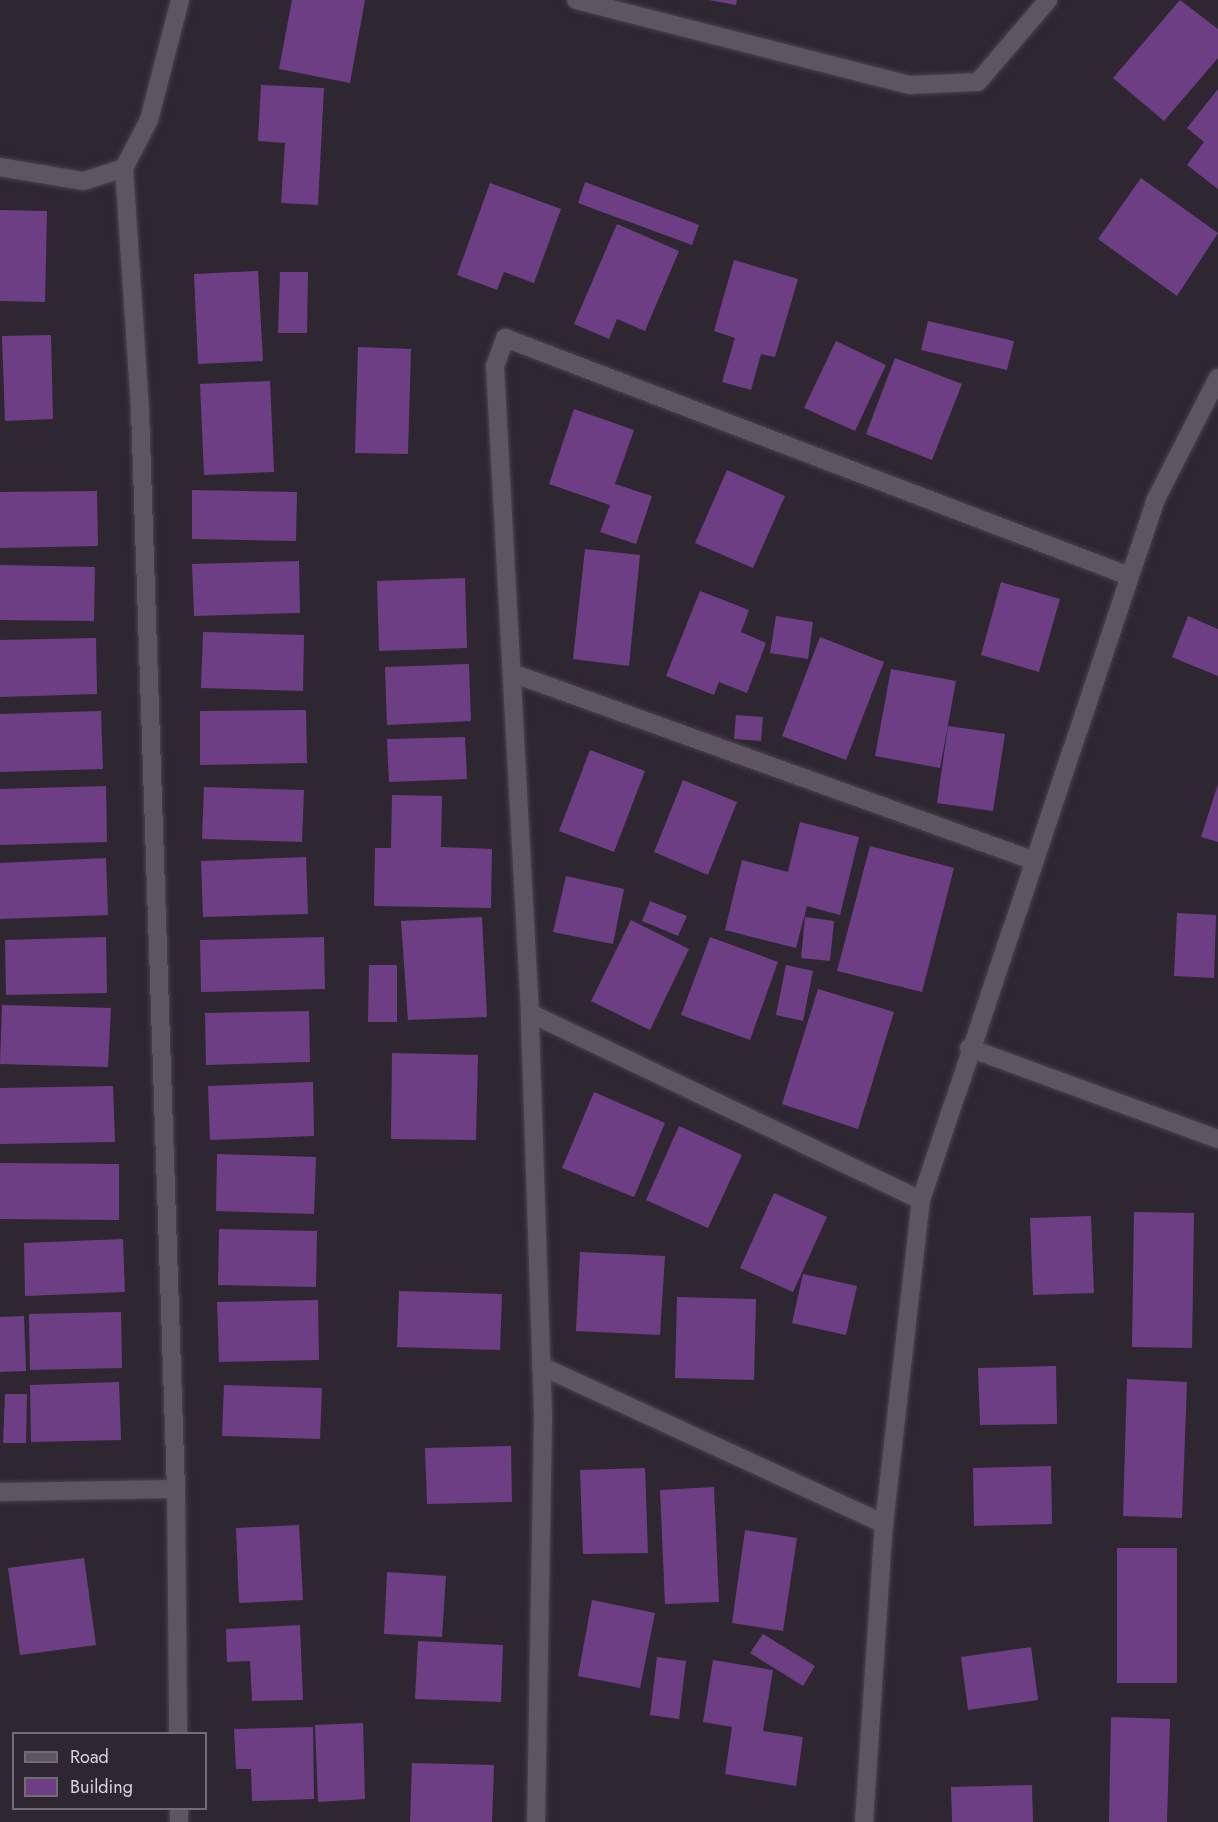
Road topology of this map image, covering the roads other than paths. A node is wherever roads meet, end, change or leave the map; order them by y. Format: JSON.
{"nodes":[{"id":1,"x":180,"y":0,"type":"edge"},
{"id":2,"x":576,"y":0,"type":"edge"},
{"id":3,"x":1048,"y":0,"type":"edge"},
{"id":4,"x":0,"y":167,"type":"edge"},
{"id":5,"x":124,"y":168,"type":"junction"},
{"id":6,"x":1215,"y":387,"type":"edge"},
{"id":7,"x":1129,"y":576,"type":"junction"},
{"id":8,"x":512,"y":673,"type":"junction"},
{"id":9,"x":1032,"y":860,"type":"junction"},
{"id":10,"x":530,"y":1013,"type":"junction"},
{"id":11,"x":969,"y":1048,"type":"junction"},
{"id":12,"x":1218,"y":1139,"type":"edge"},
{"id":13,"x":921,"y":1200,"type":"junction"},
{"id":14,"x":541,"y":1366,"type":"junction"},
{"id":15,"x":176,"y":1489,"type":"junction"},
{"id":16,"x":0,"y":1492,"type":"edge"},
{"id":17,"x":884,"y":1524,"type":"junction"},
{"id":18,"x":178,"y":1732,"type":"edge"},
{"id":19,"x":536,"y":1822,"type":"edge"},
{"id":20,"x":864,"y":1822,"type":"edge"}],
"edges":[{"from":1,"to":5,"type":"street"},
{"from":2,"to":3,"type":"street"},
{"from":4,"to":5,"type":"street"},
{"from":5,"to":15,"type":"street"},
{"from":6,"to":7,"type":"street"},
{"from":7,"to":8,"type":"street"},
{"from":7,"to":9,"type":"street"},
{"from":8,"to":9,"type":"street"},
{"from":8,"to":10,"type":"street"},
{"from":9,"to":11,"type":"street"},
{"from":10,"to":13,"type":"street"},
{"from":10,"to":14,"type":"street"},
{"from":11,"to":12,"type":"street"},
{"from":11,"to":13,"type":"street"},
{"from":13,"to":17,"type":"street"},
{"from":14,"to":17,"type":"street"},
{"from":14,"to":19,"type":"street"},
{"from":15,"to":16,"type":"street"},
{"from":15,"to":18,"type":"street"},
{"from":17,"to":20,"type":"street"}]}
